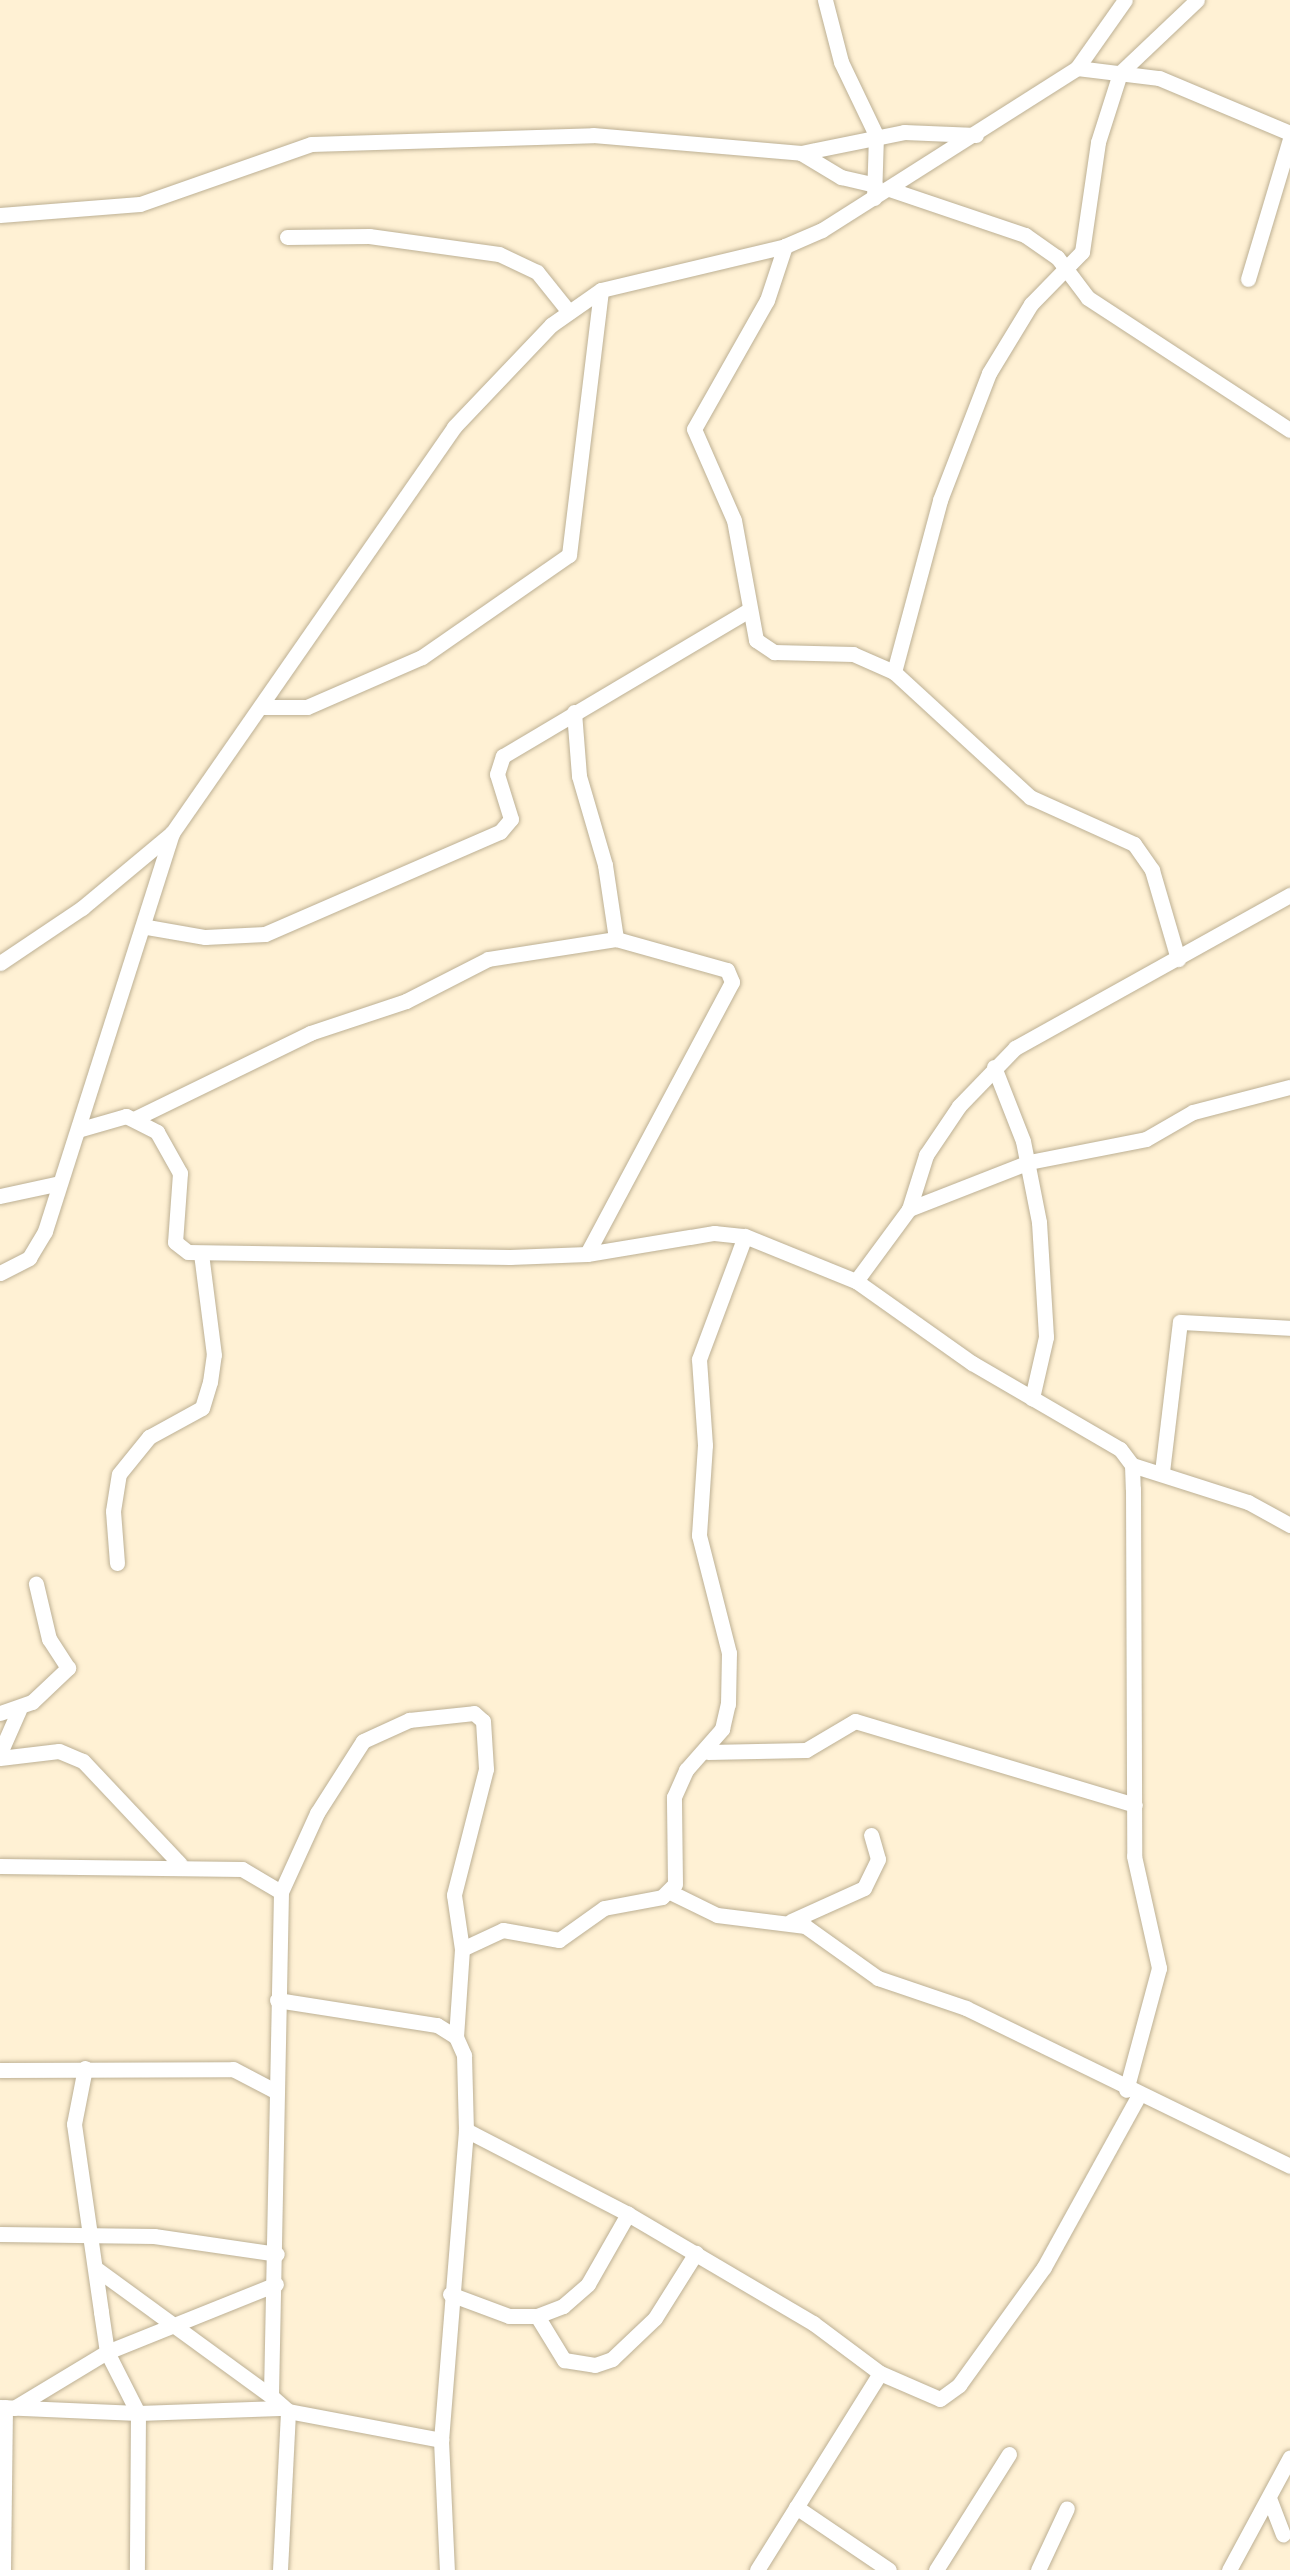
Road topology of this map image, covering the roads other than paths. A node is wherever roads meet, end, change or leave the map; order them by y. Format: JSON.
{"nodes":[{"id":1,"x":824,"y":0,"type":"edge"},
{"id":2,"x":1125,"y":0,"type":"edge"},
{"id":3,"x":1197,"y":0,"type":"edge"},
{"id":4,"x":1076,"y":68,"type":"junction"},
{"id":5,"x":1120,"y":73,"type":"junction"},
{"id":6,"x":876,"y":135,"type":"junction"},
{"id":7,"x":976,"y":136,"type":"junction"},
{"id":8,"x":1290,"y":136,"type":"edge"},
{"id":9,"x":801,"y":154,"type":"junction"},
{"id":10,"x":879,"y":191,"type":"junction"},
{"id":11,"x":0,"y":214,"type":"edge"},
{"id":12,"x":288,"y":237,"type":"dead end"},
{"id":13,"x":786,"y":246,"type":"junction"},
{"id":14,"x":1069,"y":270,"type":"junction"},
{"id":15,"x":1248,"y":280,"type":"dead end"},
{"id":16,"x":601,"y":290,"type":"junction"},
{"id":17,"x":569,"y":312,"type":"junction"},
{"id":18,"x":1290,"y":430,"type":"edge"},
{"id":19,"x":747,"y":611,"type":"junction"},
{"id":20,"x":894,"y":672,"type":"junction"},
{"id":21,"x":261,"y":707,"type":"junction"},
{"id":22,"x":574,"y":712,"type":"junction"},
{"id":23,"x":172,"y":833,"type":"junction"},
{"id":24,"x":1290,"y":896,"type":"edge"},
{"id":25,"x":146,"y":926,"type":"junction"},
{"id":26,"x":616,"y":939,"type":"junction"},
{"id":27,"x":1178,"y":959,"type":"junction"},
{"id":28,"x":0,"y":963,"type":"edge"},
{"id":29,"x":994,"y":1066,"type":"junction"},
{"id":30,"x":1290,"y":1086,"type":"edge"},
{"id":31,"x":972,"y":1091,"type":"junction"},
{"id":32,"x":1005,"y":1101,"type":"junction"},
{"id":33,"x":136,"y":1118,"type":"junction"},
{"id":34,"x":81,"y":1130,"type":"junction"},
{"id":35,"x":1029,"y":1162,"type":"junction"},
{"id":36,"x":60,"y":1183,"type":"junction"},
{"id":37,"x":0,"y":1196,"type":"edge"},
{"id":38,"x":909,"y":1210,"type":"junction"},
{"id":39,"x":745,"y":1236,"type":"junction"},
{"id":40,"x":201,"y":1254,"type":"junction"},
{"id":41,"x":587,"y":1254,"type":"junction"},
{"id":42,"x":0,"y":1273,"type":"edge"},
{"id":43,"x":856,"y":1280,"type":"junction"},
{"id":44,"x":1290,"y":1328,"type":"edge"},
{"id":45,"x":1032,"y":1398,"type":"junction"},
{"id":46,"x":1132,"y":1465,"type":"junction"},
{"id":47,"x":1162,"y":1472,"type":"junction"},
{"id":48,"x":1286,"y":1520,"type":"edge"},
{"id":49,"x":117,"y":1563,"type":"dead end"},
{"id":50,"x":36,"y":1584,"type":"dead end"},
{"id":51,"x":19,"y":1710,"type":"junction"},
{"id":52,"x":0,"y":1713,"type":"edge"},
{"id":53,"x":708,"y":1752,"type":"junction"},
{"id":54,"x":0,"y":1756,"type":"edge"},
{"id":55,"x":1135,"y":1805,"type":"junction"},
{"id":56,"x":871,"y":1835,"type":"dead end"},
{"id":57,"x":180,"y":1864,"type":"junction"},
{"id":58,"x":0,"y":1866,"type":"edge"},
{"id":59,"x":281,"y":1892,"type":"junction"},
{"id":60,"x":670,"y":1892,"type":"junction"},
{"id":61,"x":790,"y":1921,"type":"junction"},
{"id":62,"x":462,"y":1949,"type":"junction"},
{"id":63,"x":277,"y":2000,"type":"junction"},
{"id":64,"x":456,"y":2037,"type":"junction"},
{"id":65,"x":85,"y":2068,"type":"junction"},
{"id":66,"x":0,"y":2070,"type":"edge"},
{"id":67,"x":273,"y":2090,"type":"junction"},
{"id":68,"x":1132,"y":2093,"type":"junction"},
{"id":69,"x":466,"y":2130,"type":"junction"},
{"id":70,"x":1290,"y":2166,"type":"edge"},
{"id":71,"x":628,"y":2214,"type":"junction"},
{"id":72,"x":0,"y":2234,"type":"edge"},
{"id":73,"x":92,"y":2236,"type":"junction"},
{"id":74,"x":696,"y":2253,"type":"junction"},
{"id":75,"x":277,"y":2254,"type":"junction"},
{"id":76,"x":98,"y":2270,"type":"junction"},
{"id":77,"x":276,"y":2284,"type":"junction"},
{"id":78,"x":450,"y":2294,"type":"junction"},
{"id":79,"x":537,"y":2316,"type":"junction"},
{"id":80,"x":181,"y":2326,"type":"junction"},
{"id":81,"x":108,"y":2352,"type":"junction"},
{"id":82,"x":880,"y":2372,"type":"junction"},
{"id":83,"x":280,"y":2405,"type":"junction"},
{"id":84,"x":6,"y":2407,"type":"edge"},
{"id":85,"x":138,"y":2413,"type":"junction"},
{"id":86,"x":441,"y":2440,"type":"junction"},
{"id":87,"x":1009,"y":2454,"type":"dead end"},
{"id":88,"x":1290,"y":2456,"type":"edge"},
{"id":89,"x":1269,"y":2498,"type":"junction"},
{"id":90,"x":796,"y":2508,"type":"junction"},
{"id":91,"x":1067,"y":2508,"type":"dead end"},
{"id":92,"x":1252,"y":2531,"type":"junction"},
{"id":93,"x":1287,"y":2536,"type":"edge"},
{"id":94,"x":3,"y":2570,"type":"edge"},
{"id":95,"x":136,"y":2570,"type":"edge"},
{"id":96,"x":280,"y":2570,"type":"edge"},
{"id":97,"x":447,"y":2570,"type":"edge"},
{"id":98,"x":758,"y":2570,"type":"edge"},
{"id":99,"x":890,"y":2570,"type":"edge"},
{"id":100,"x":936,"y":2570,"type":"edge"},
{"id":101,"x":1038,"y":2570,"type":"edge"},
{"id":102,"x":1229,"y":2570,"type":"edge"}],
"edges":[{"from":1,"to":6,"type":"street"},
{"from":2,"to":4,"type":"street"},
{"from":3,"to":5,"type":"street"},
{"from":4,"to":5,"type":"street"},
{"from":4,"to":7,"type":"street"},
{"from":5,"to":8,"type":"street"},
{"from":5,"to":14,"type":"street"},
{"from":6,"to":7,"type":"street"},
{"from":6,"to":9,"type":"street"},
{"from":6,"to":10,"type":"street"},
{"from":7,"to":10,"type":"street"},
{"from":8,"to":15,"type":"street"},
{"from":9,"to":10,"type":"street"},
{"from":9,"to":11,"type":"street"},
{"from":10,"to":13,"type":"street"},
{"from":10,"to":14,"type":"street"},
{"from":12,"to":17,"type":"street"},
{"from":13,"to":16,"type":"street"},
{"from":13,"to":19,"type":"street"},
{"from":14,"to":18,"type":"street"},
{"from":14,"to":20,"type":"street"},
{"from":16,"to":17,"type":"street"},
{"from":16,"to":21,"type":"street"},
{"from":17,"to":21,"type":"street"},
{"from":19,"to":20,"type":"street"},
{"from":19,"to":22,"type":"street"},
{"from":20,"to":27,"type":"street"},
{"from":21,"to":23,"type":"street"},
{"from":22,"to":25,"type":"street"},
{"from":22,"to":26,"type":"street"},
{"from":23,"to":25,"type":"street"},
{"from":23,"to":28,"type":"street"},
{"from":24,"to":27,"type":"street"},
{"from":25,"to":34,"type":"street"},
{"from":26,"to":33,"type":"street"},
{"from":26,"to":41,"type":"street"},
{"from":27,"to":29,"type":"street"},
{"from":29,"to":31,"type":"street"},
{"from":29,"to":32,"type":"street"},
{"from":30,"to":35,"type":"street"},
{"from":31,"to":32,"type":"street"},
{"from":31,"to":38,"type":"street"},
{"from":32,"to":35,"type":"street"},
{"from":33,"to":34,"type":"street"},
{"from":33,"to":40,"type":"street"},
{"from":34,"to":36,"type":"street"},
{"from":35,"to":38,"type":"street"},
{"from":35,"to":45,"type":"street"},
{"from":36,"to":37,"type":"street"},
{"from":36,"to":42,"type":"street"},
{"from":38,"to":43,"type":"street"},
{"from":39,"to":41,"type":"street"},
{"from":39,"to":43,"type":"street"},
{"from":39,"to":53,"type":"street"},
{"from":40,"to":41,"type":"street"},
{"from":40,"to":49,"type":"street"},
{"from":43,"to":45,"type":"street"},
{"from":44,"to":47,"type":"street"},
{"from":45,"to":46,"type":"street"},
{"from":46,"to":47,"type":"street"},
{"from":46,"to":55,"type":"street"},
{"from":47,"to":48,"type":"street"},
{"from":50,"to":51,"type":"street"},
{"from":51,"to":52,"type":"street"},
{"from":51,"to":54,"type":"street"},
{"from":53,"to":55,"type":"street"},
{"from":53,"to":60,"type":"street"},
{"from":54,"to":57,"type":"street"},
{"from":55,"to":68,"type":"street"},
{"from":56,"to":61,"type":"street"},
{"from":57,"to":58,"type":"street"},
{"from":57,"to":59,"type":"street"},
{"from":59,"to":62,"type":"street"},
{"from":59,"to":63,"type":"street"},
{"from":60,"to":61,"type":"street"},
{"from":60,"to":62,"type":"street"},
{"from":61,"to":68,"type":"street"},
{"from":62,"to":64,"type":"street"},
{"from":63,"to":64,"type":"street"},
{"from":63,"to":67,"type":"street"},
{"from":64,"to":69,"type":"street"},
{"from":65,"to":66,"type":"street"},
{"from":65,"to":67,"type":"street"},
{"from":65,"to":73,"type":"street"},
{"from":67,"to":75,"type":"street"},
{"from":68,"to":70,"type":"street"},
{"from":68,"to":82,"type":"street"},
{"from":69,"to":71,"type":"street"},
{"from":69,"to":78,"type":"street"},
{"from":71,"to":74,"type":"street"},
{"from":71,"to":79,"type":"street"},
{"from":72,"to":73,"type":"street"},
{"from":73,"to":75,"type":"street"},
{"from":73,"to":76,"type":"street"},
{"from":74,"to":79,"type":"street"},
{"from":74,"to":82,"type":"street"},
{"from":75,"to":77,"type":"street"},
{"from":76,"to":80,"type":"street"},
{"from":76,"to":81,"type":"street"},
{"from":77,"to":80,"type":"street"},
{"from":77,"to":83,"type":"street"},
{"from":78,"to":79,"type":"street"},
{"from":78,"to":86,"type":"street"},
{"from":80,"to":81,"type":"street"},
{"from":80,"to":83,"type":"street"},
{"from":81,"to":84,"type":"street"},
{"from":81,"to":85,"type":"street"},
{"from":82,"to":90,"type":"street"},
{"from":83,"to":85,"type":"street"},
{"from":83,"to":86,"type":"street"},
{"from":83,"to":96,"type":"street"},
{"from":84,"to":85,"type":"street"},
{"from":84,"to":94,"type":"street"},
{"from":85,"to":95,"type":"street"},
{"from":86,"to":97,"type":"street"},
{"from":87,"to":100,"type":"street"},
{"from":88,"to":89,"type":"street"},
{"from":89,"to":92,"type":"street"},
{"from":89,"to":93,"type":"street"},
{"from":90,"to":98,"type":"street"},
{"from":90,"to":99,"type":"street"},
{"from":91,"to":101,"type":"street"},
{"from":92,"to":93,"type":"street"},
{"from":92,"to":102,"type":"street"}]}
